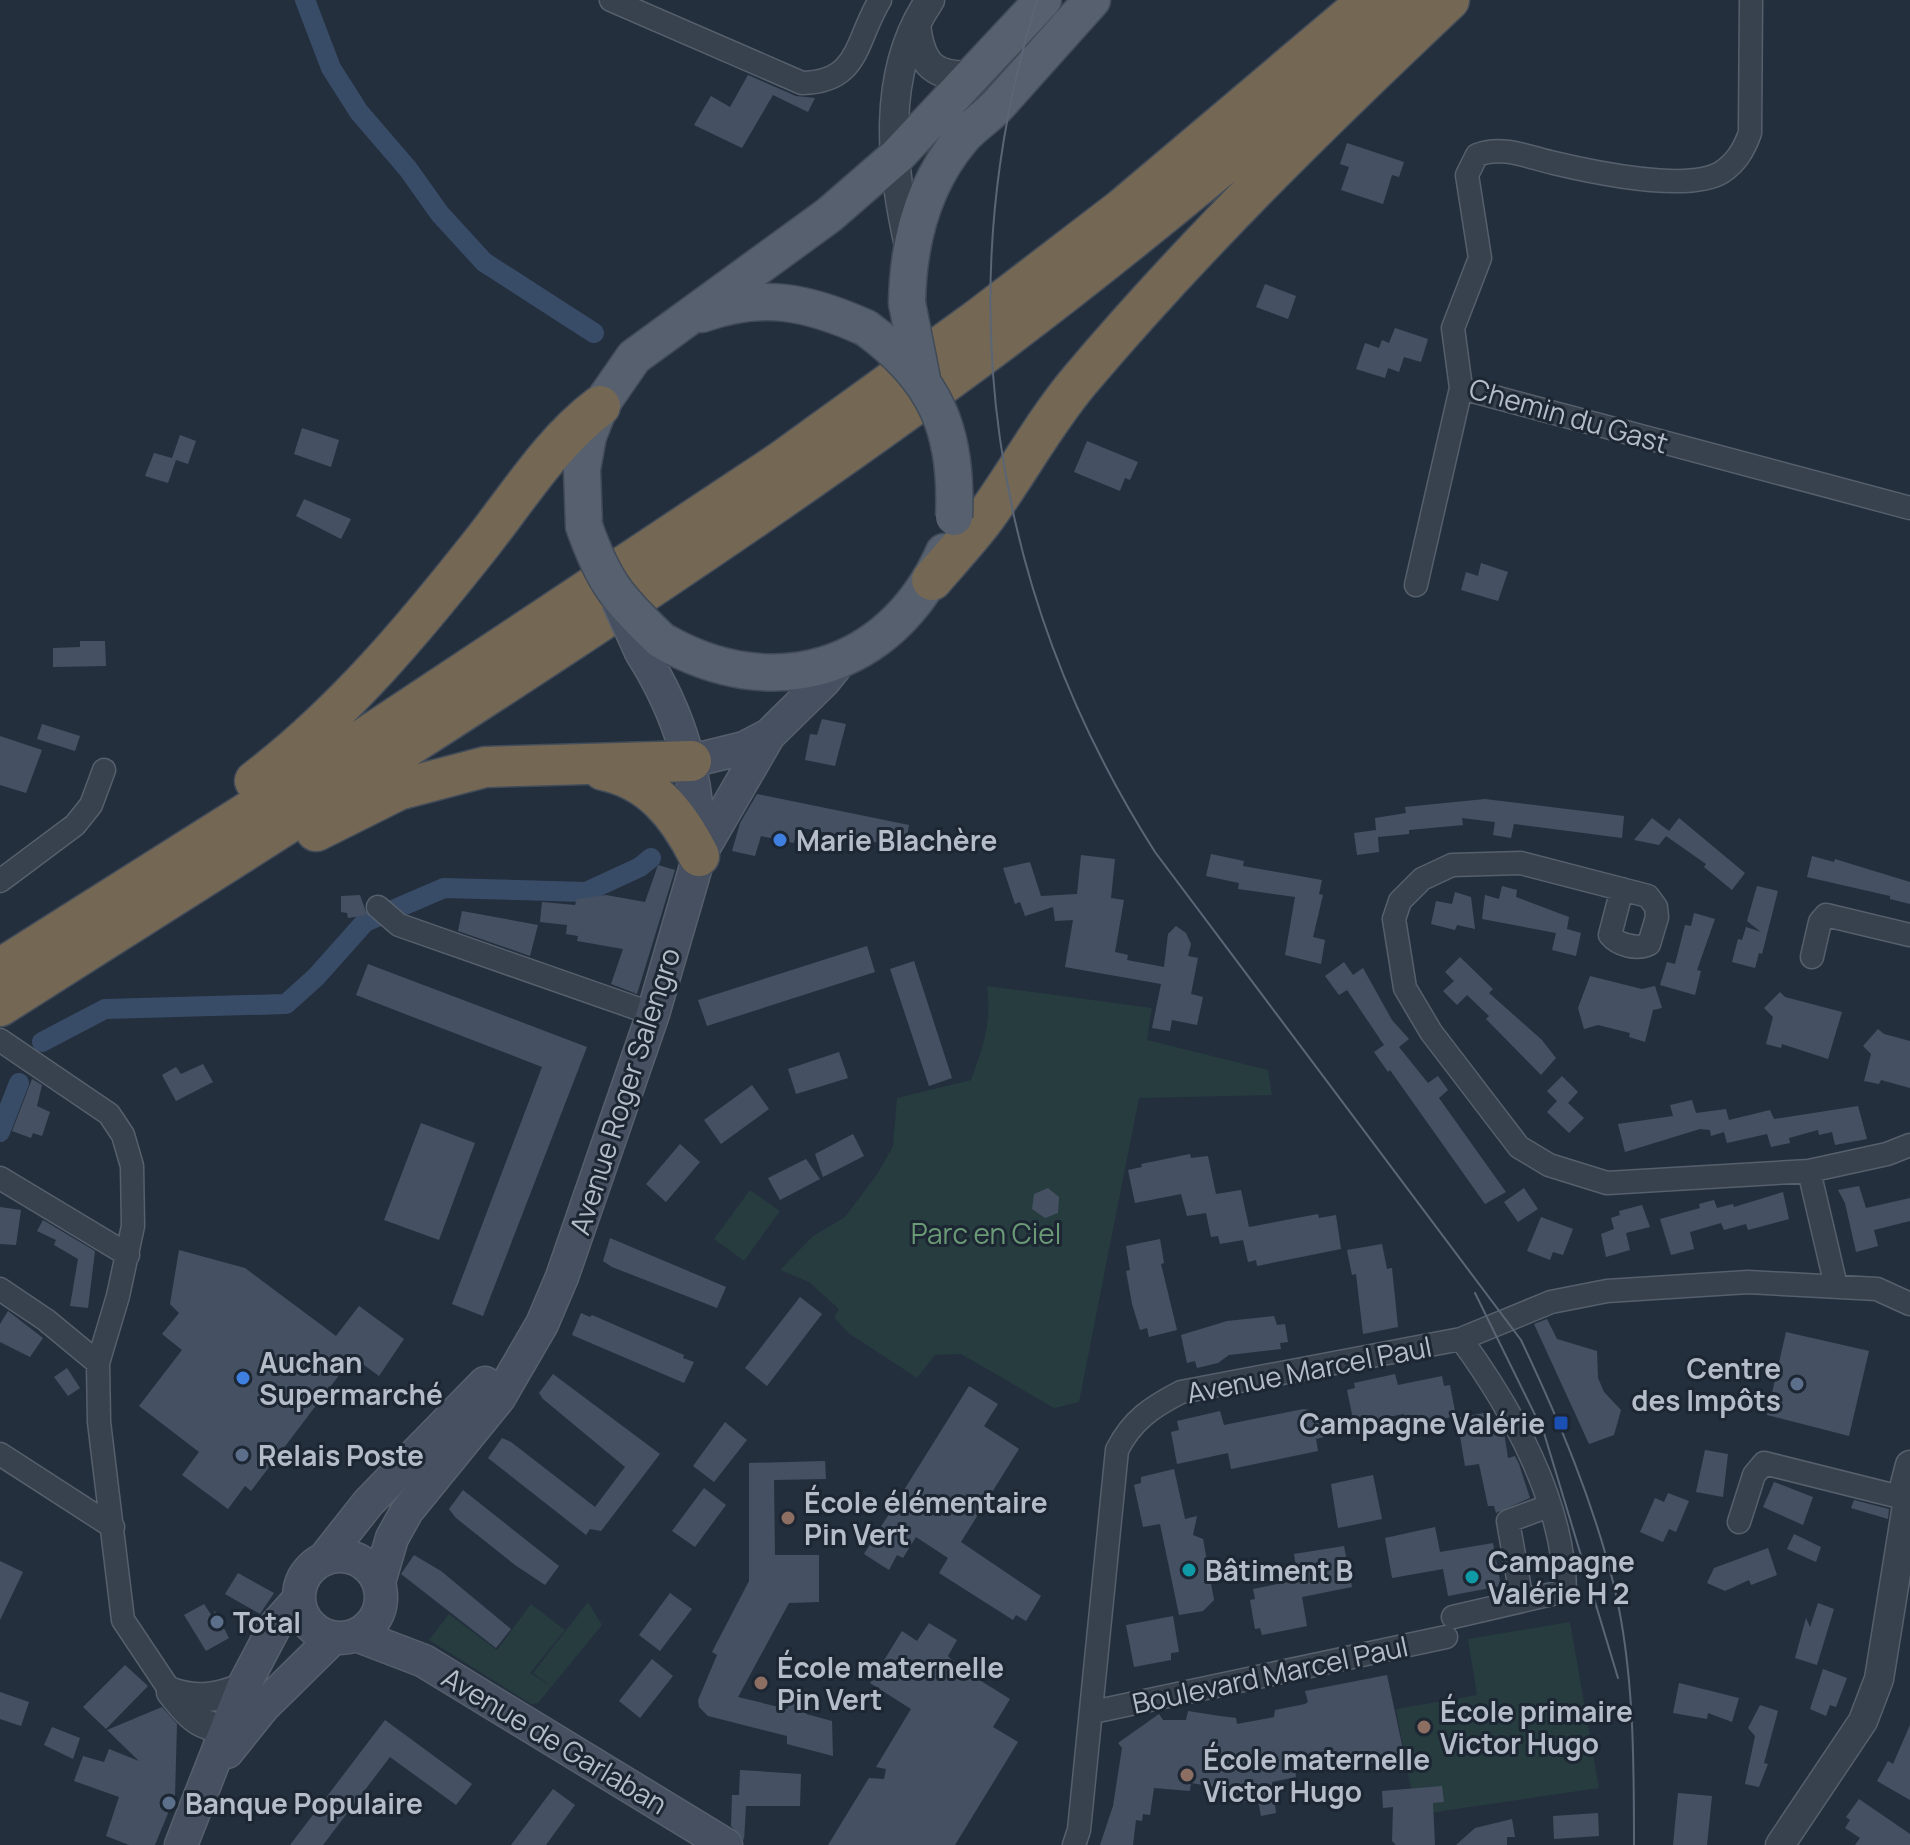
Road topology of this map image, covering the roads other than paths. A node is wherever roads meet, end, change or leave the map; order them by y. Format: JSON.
{"nodes":[{"id":1,"x":611,"y":0,"type":"edge"},
{"id":2,"x":880,"y":0,"type":"edge"},
{"id":3,"x":930,"y":0,"type":"edge"},
{"id":4,"x":1043,"y":0,"type":"edge"},
{"id":5,"x":1092,"y":0,"type":"edge"},
{"id":6,"x":1369,"y":0,"type":"edge"},
{"id":7,"x":1417,"y":0,"type":"edge"},
{"id":8,"x":1449,"y":0,"type":"edge"},
{"id":9,"x":1751,"y":0,"type":"edge"},
{"id":10,"x":1058,"y":17,"type":"edge"},
{"id":11,"x":916,"y":25,"type":"junction"},
{"id":12,"x":987,"y":64,"type":"junction"},
{"id":13,"x":897,"y":156,"type":"junction"},
{"id":14,"x":910,"y":251,"type":"junction"},
{"id":15,"x":1032,"y":298,"type":"junction"},
{"id":16,"x":683,"y":322,"type":"junction"},
{"id":17,"x":978,"y":339,"type":"junction"},
{"id":18,"x":923,"y":380,"type":"junction"},
{"id":19,"x":1461,"y":388,"type":"junction"},
{"id":20,"x":600,"y":406,"type":"junction"},
{"id":21,"x":1910,"y":508,"type":"edge"},
{"id":22,"x":969,"y":518,"type":"junction"},
{"id":23,"x":932,"y":580,"type":"joint"},
{"id":24,"x":1416,"y":585,"type":"dead end"},
{"id":25,"x":651,"y":646,"type":"junction"},
{"id":26,"x":840,"y":661,"type":"junction"},
{"id":27,"x":769,"y":735,"type":"junction"},
{"id":28,"x":691,"y":761,"type":"junction"},
{"id":29,"x":572,"y":764,"type":"junction"},
{"id":30,"x":104,"y":770,"type":"dead end"},
{"id":31,"x":699,"y":856,"type":"junction"},
{"id":32,"x":0,"y":881,"type":"edge"},
{"id":33,"x":1622,"y":889,"type":"dead end"},
{"id":34,"x":383,"y":913,"type":"dead end"},
{"id":35,"x":1910,"y":935,"type":"edge"},
{"id":36,"x":1812,"y":957,"type":"dead end"},
{"id":37,"x":10,"y":962,"type":"edge"},
{"id":38,"x":653,"y":1014,"type":"junction"},
{"id":39,"x":3,"y":1027,"type":"edge"},
{"id":40,"x":1910,"y":1145,"type":"edge"},
{"id":41,"x":1809,"y":1171,"type":"junction"},
{"id":42,"x":0,"y":1178,"type":"edge"},
{"id":43,"x":128,"y":1255,"type":"junction"},
{"id":44,"x":1836,"y":1286,"type":"junction"},
{"id":45,"x":1910,"y":1287,"type":"edge"},
{"id":46,"x":0,"y":1289,"type":"edge"},
{"id":47,"x":1877,"y":1289,"type":"junction"},
{"id":48,"x":1910,"y":1304,"type":"edge"},
{"id":49,"x":542,"y":1324,"type":"junction"},
{"id":50,"x":1461,"y":1339,"type":"junction"},
{"id":51,"x":98,"y":1363,"type":"junction"},
{"id":52,"x":0,"y":1454,"type":"edge"},
{"id":53,"x":1910,"y":1465,"type":"edge"},
{"id":54,"x":1909,"y":1498,"type":"edge"},
{"id":55,"x":1549,"y":1506,"type":"junction"},
{"id":56,"x":1739,"y":1522,"type":"dead end"},
{"id":57,"x":113,"y":1527,"type":"junction"},
{"id":58,"x":323,"y":1560,"type":"junction"},
{"id":59,"x":380,"y":1592,"type":"junction"},
{"id":60,"x":299,"y":1599,"type":"junction"},
{"id":61,"x":1522,"y":1601,"type":"junction"},
{"id":62,"x":345,"y":1637,"type":"junction"},
{"id":63,"x":424,"y":1661,"type":"junction"},
{"id":64,"x":243,"y":1687,"type":"junction"},
{"id":65,"x":171,"y":1692,"type":"junction"},
{"id":66,"x":1093,"y":1712,"type":"junction"},
{"id":67,"x":235,"y":1728,"type":"junction"},
{"id":68,"x":181,"y":1845,"type":"edge"},
{"id":69,"x":726,"y":1845,"type":"edge"},
{"id":70,"x":1074,"y":1845,"type":"edge"},
{"id":71,"x":1780,"y":1845,"type":"edge"}],
"edges":[{"from":1,"to":2,"type":"street"},
{"from":3,"to":11,"type":"street"},
{"from":4,"to":12,"type":"main road"},
{"from":5,"to":10,"type":"main road"},
{"from":6,"to":15,"type":"highway"},
{"from":7,"to":15,"type":"highway"},
{"from":8,"to":22,"type":"highway"},
{"from":9,"to":19,"type":"street","name":"Chemin du Gast"},
{"from":10,"to":12,"type":"main road"},
{"from":10,"to":14,"type":"main road"},
{"from":11,"to":12,"type":"street"},
{"from":11,"to":13,"type":"street"},
{"from":12,"to":13,"type":"main road"},
{"from":13,"to":14,"type":"street"},
{"from":13,"to":16,"type":"main road"},
{"from":14,"to":18,"type":"main road","bridge":true},
{"from":15,"to":17,"type":"highway"},
{"from":16,"to":18,"type":"main road","bridge":true},
{"from":16,"to":20,"type":"main road"},
{"from":17,"to":37,"type":"highway"},
{"from":17,"to":39,"type":"highway"},
{"from":18,"to":22,"type":"main road","bridge":true},
{"from":19,"to":21,"type":"street","name":"Chemin du Gast"},
{"from":19,"to":24,"type":"street"},
{"from":20,"to":25,"type":"main road","bridge":true},
{"from":20,"to":37,"type":"highway"},
{"from":22,"to":23,"type":"highway"},
{"from":23,"to":26,"type":"main road"},
{"from":25,"to":26,"type":"main road"},
{"from":25,"to":28,"type":"main road"},
{"from":26,"to":27,"type":"main road"},
{"from":27,"to":28,"type":"main road"},
{"from":27,"to":31,"type":"main road"},
{"from":28,"to":29,"type":"highway"},
{"from":28,"to":31,"type":"main road"},
{"from":29,"to":31,"type":"highway"},
{"from":29,"to":39,"type":"highway"},
{"from":30,"to":32,"type":"street"},
{"from":31,"to":38,"type":"main road","name":"Avenue Roger Salengro"},
{"from":33,"to":41,"type":"street"},
{"from":34,"to":38,"type":"street"},
{"from":35,"to":36,"type":"street"},
{"from":38,"to":49,"type":"main road","name":"Avenue Roger Salengro"},
{"from":39,"to":43,"type":"street"},
{"from":40,"to":41,"type":"street"},
{"from":41,"to":44,"type":"street"},
{"from":42,"to":43,"type":"street"},
{"from":43,"to":51,"type":"street"},
{"from":44,"to":47,"type":"street","name":"Avenue Marcel Paul"},
{"from":44,"to":50,"type":"street","name":"Avenue Marcel Paul"},
{"from":45,"to":47,"type":"street"},
{"from":46,"to":51,"type":"street"},
{"from":47,"to":48,"type":"street","name":"Avenue Marcel Paul"},
{"from":49,"to":58,"type":"main road","name":"Avenue Roger Salengro"},
{"from":49,"to":59,"type":"main road","name":"Avenue Roger Salengro"},
{"from":50,"to":55,"type":"street"},
{"from":50,"to":66,"type":"street","name":"Avenue Marcel Paul"},
{"from":51,"to":57,"type":"street"},
{"from":52,"to":57,"type":"street"},
{"from":53,"to":54,"type":"street"},
{"from":54,"to":56,"type":"street"},
{"from":54,"to":71,"type":"street"},
{"from":55,"to":61,"type":"street"},
{"from":55,"to":61,"type":"street"},
{"from":57,"to":65,"type":"street"},
{"from":58,"to":59,"type":"main road"},
{"from":58,"to":60,"type":"main road"},
{"from":59,"to":62,"type":"main road"},
{"from":59,"to":63,"type":"main road","name":"Avenue de Garlaban"},
{"from":60,"to":62,"type":"main road"},
{"from":60,"to":64,"type":"main road"},
{"from":61,"to":66,"type":"street","name":"Boulevard Marcel Paul"},
{"from":62,"to":63,"type":"main road","name":"Avenue de Garlaban"},
{"from":62,"to":67,"type":"main road"},
{"from":63,"to":69,"type":"main road","name":"Avenue de Garlaban"},
{"from":64,"to":65,"type":"street"},
{"from":64,"to":67,"type":"main road"},
{"from":65,"to":67,"type":"street"},
{"from":66,"to":70,"type":"street","name":"Avenue Marcel Paul"},
{"from":67,"to":68,"type":"main road"}]}
